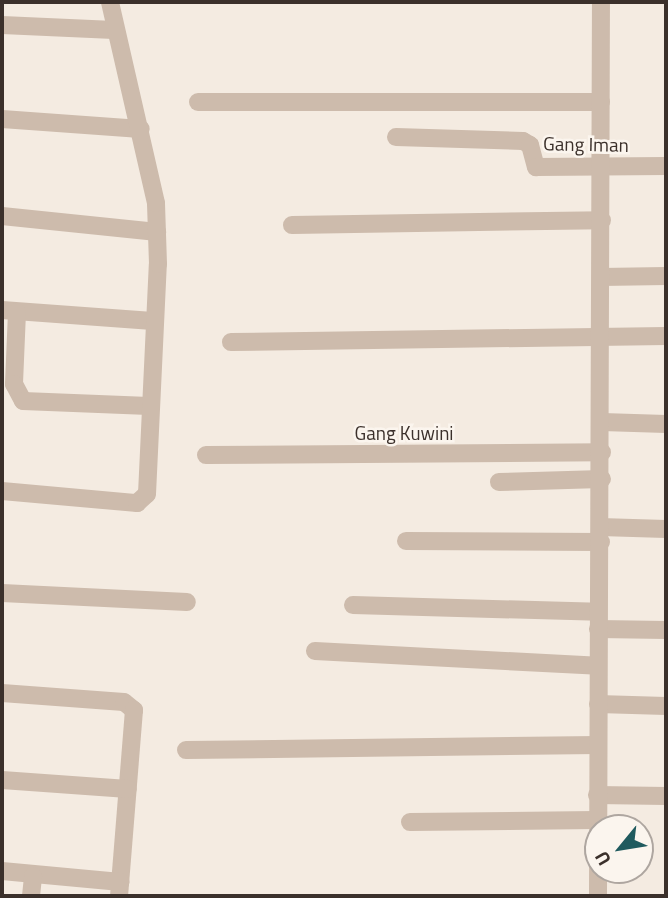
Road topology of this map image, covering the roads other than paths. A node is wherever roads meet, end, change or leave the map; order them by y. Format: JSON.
{"nodes":[{"id":1,"x":110,"y":2,"type":"edge"},
{"id":2,"x":601,"y":2,"type":"edge"},
{"id":3,"x":2,"y":25,"type":"edge"},
{"id":4,"x":114,"y":30,"type":"junction"},
{"id":5,"x":198,"y":102,"type":"dead end"},
{"id":6,"x":601,"y":102,"type":"junction"},
{"id":7,"x":2,"y":119,"type":"edge"},
{"id":8,"x":141,"y":129,"type":"junction"},
{"id":9,"x":396,"y":137,"type":"dead end"},
{"id":10,"x":601,"y":165,"type":"junction"},
{"id":11,"x":666,"y":166,"type":"edge"},
{"id":12,"x":2,"y":216,"type":"edge"},
{"id":13,"x":602,"y":220,"type":"junction"},
{"id":14,"x":292,"y":225,"type":"dead end"},
{"id":15,"x":157,"y":232,"type":"junction"},
{"id":16,"x":666,"y":276,"type":"edge"},
{"id":17,"x":601,"y":277,"type":"junction"},
{"id":18,"x":9,"y":311,"type":"edge"},
{"id":19,"x":153,"y":321,"type":"junction"},
{"id":20,"x":666,"y":336,"type":"edge"},
{"id":21,"x":601,"y":337,"type":"junction"},
{"id":22,"x":231,"y":342,"type":"dead end"},
{"id":23,"x":149,"y":406,"type":"junction"},
{"id":24,"x":602,"y":422,"type":"junction"},
{"id":25,"x":666,"y":424,"type":"edge"},
{"id":26,"x":602,"y":452,"type":"junction"},
{"id":27,"x":206,"y":455,"type":"dead end"},
{"id":28,"x":602,"y":479,"type":"junction"},
{"id":29,"x":499,"y":482,"type":"dead end"},
{"id":30,"x":2,"y":491,"type":"edge"},
{"id":31,"x":666,"y":529,"type":"edge"},
{"id":32,"x":601,"y":535,"type":"junction"},
{"id":33,"x":406,"y":541,"type":"dead end"},
{"id":34,"x":2,"y":593,"type":"edge"},
{"id":35,"x":187,"y":602,"type":"dead end"},
{"id":36,"x":353,"y":605,"type":"dead end"},
{"id":37,"x":598,"y":620,"type":"junction"},
{"id":38,"x":666,"y":630,"type":"edge"},
{"id":39,"x":315,"y":651,"type":"dead end"},
{"id":40,"x":598,"y":666,"type":"junction"},
{"id":41,"x":2,"y":693,"type":"edge"},
{"id":42,"x":598,"y":704,"type":"junction"},
{"id":43,"x":666,"y":706,"type":"edge"},
{"id":44,"x":598,"y":745,"type":"junction"},
{"id":45,"x":186,"y":750,"type":"dead end"},
{"id":46,"x":2,"y":780,"type":"edge"},
{"id":47,"x":128,"y":789,"type":"junction"},
{"id":48,"x":597,"y":795,"type":"junction"},
{"id":49,"x":666,"y":796,"type":"edge"},
{"id":50,"x":596,"y":814,"type":"edge"},
{"id":51,"x":584,"y":820,"type":"edge"},
{"id":52,"x":410,"y":822,"type":"dead end"},
{"id":53,"x":2,"y":871,"type":"edge"},
{"id":54,"x":33,"y":876,"type":"junction"},
{"id":55,"x":119,"y":889,"type":"edge"},
{"id":56,"x":31,"y":896,"type":"edge"}],
"edges":[{"from":1,"to":4,"type":"street"},
{"from":2,"to":6,"type":"street"},
{"from":3,"to":4,"type":"street"},
{"from":4,"to":8,"type":"street"},
{"from":5,"to":6,"type":"street"},
{"from":6,"to":10,"type":"street"},
{"from":7,"to":8,"type":"street"},
{"from":8,"to":15,"type":"street"},
{"from":9,"to":10,"type":"street","name":"Gang Iman"},
{"from":10,"to":11,"type":"street","name":"Gang Iman"},
{"from":10,"to":13,"type":"street"},
{"from":12,"to":15,"type":"street"},
{"from":13,"to":14,"type":"street"},
{"from":13,"to":17,"type":"street"},
{"from":15,"to":19,"type":"street"},
{"from":16,"to":17,"type":"street"},
{"from":17,"to":21,"type":"street"},
{"from":18,"to":19,"type":"street"},
{"from":18,"to":23,"type":"street"},
{"from":19,"to":23,"type":"street"},
{"from":20,"to":21,"type":"street"},
{"from":21,"to":22,"type":"street"},
{"from":21,"to":24,"type":"street"},
{"from":23,"to":30,"type":"street"},
{"from":24,"to":25,"type":"street"},
{"from":24,"to":26,"type":"street"},
{"from":26,"to":27,"type":"street","name":"Gang Kuwini"},
{"from":26,"to":28,"type":"street"},
{"from":28,"to":29,"type":"street"},
{"from":28,"to":32,"type":"street"},
{"from":31,"to":32,"type":"street"},
{"from":32,"to":33,"type":"street"},
{"from":32,"to":37,"type":"street"},
{"from":34,"to":35,"type":"street"},
{"from":36,"to":37,"type":"street"},
{"from":37,"to":38,"type":"street"},
{"from":37,"to":40,"type":"street"},
{"from":39,"to":40,"type":"street"},
{"from":40,"to":42,"type":"street"},
{"from":41,"to":47,"type":"street"},
{"from":42,"to":43,"type":"street"},
{"from":42,"to":44,"type":"street"},
{"from":44,"to":45,"type":"street"},
{"from":44,"to":48,"type":"street"},
{"from":46,"to":47,"type":"street"},
{"from":47,"to":55,"type":"street"},
{"from":48,"to":49,"type":"street"},
{"from":48,"to":50,"type":"street"},
{"from":51,"to":52,"type":"street"},
{"from":53,"to":54,"type":"street"},
{"from":54,"to":55,"type":"street"},
{"from":54,"to":56,"type":"street"}]}
